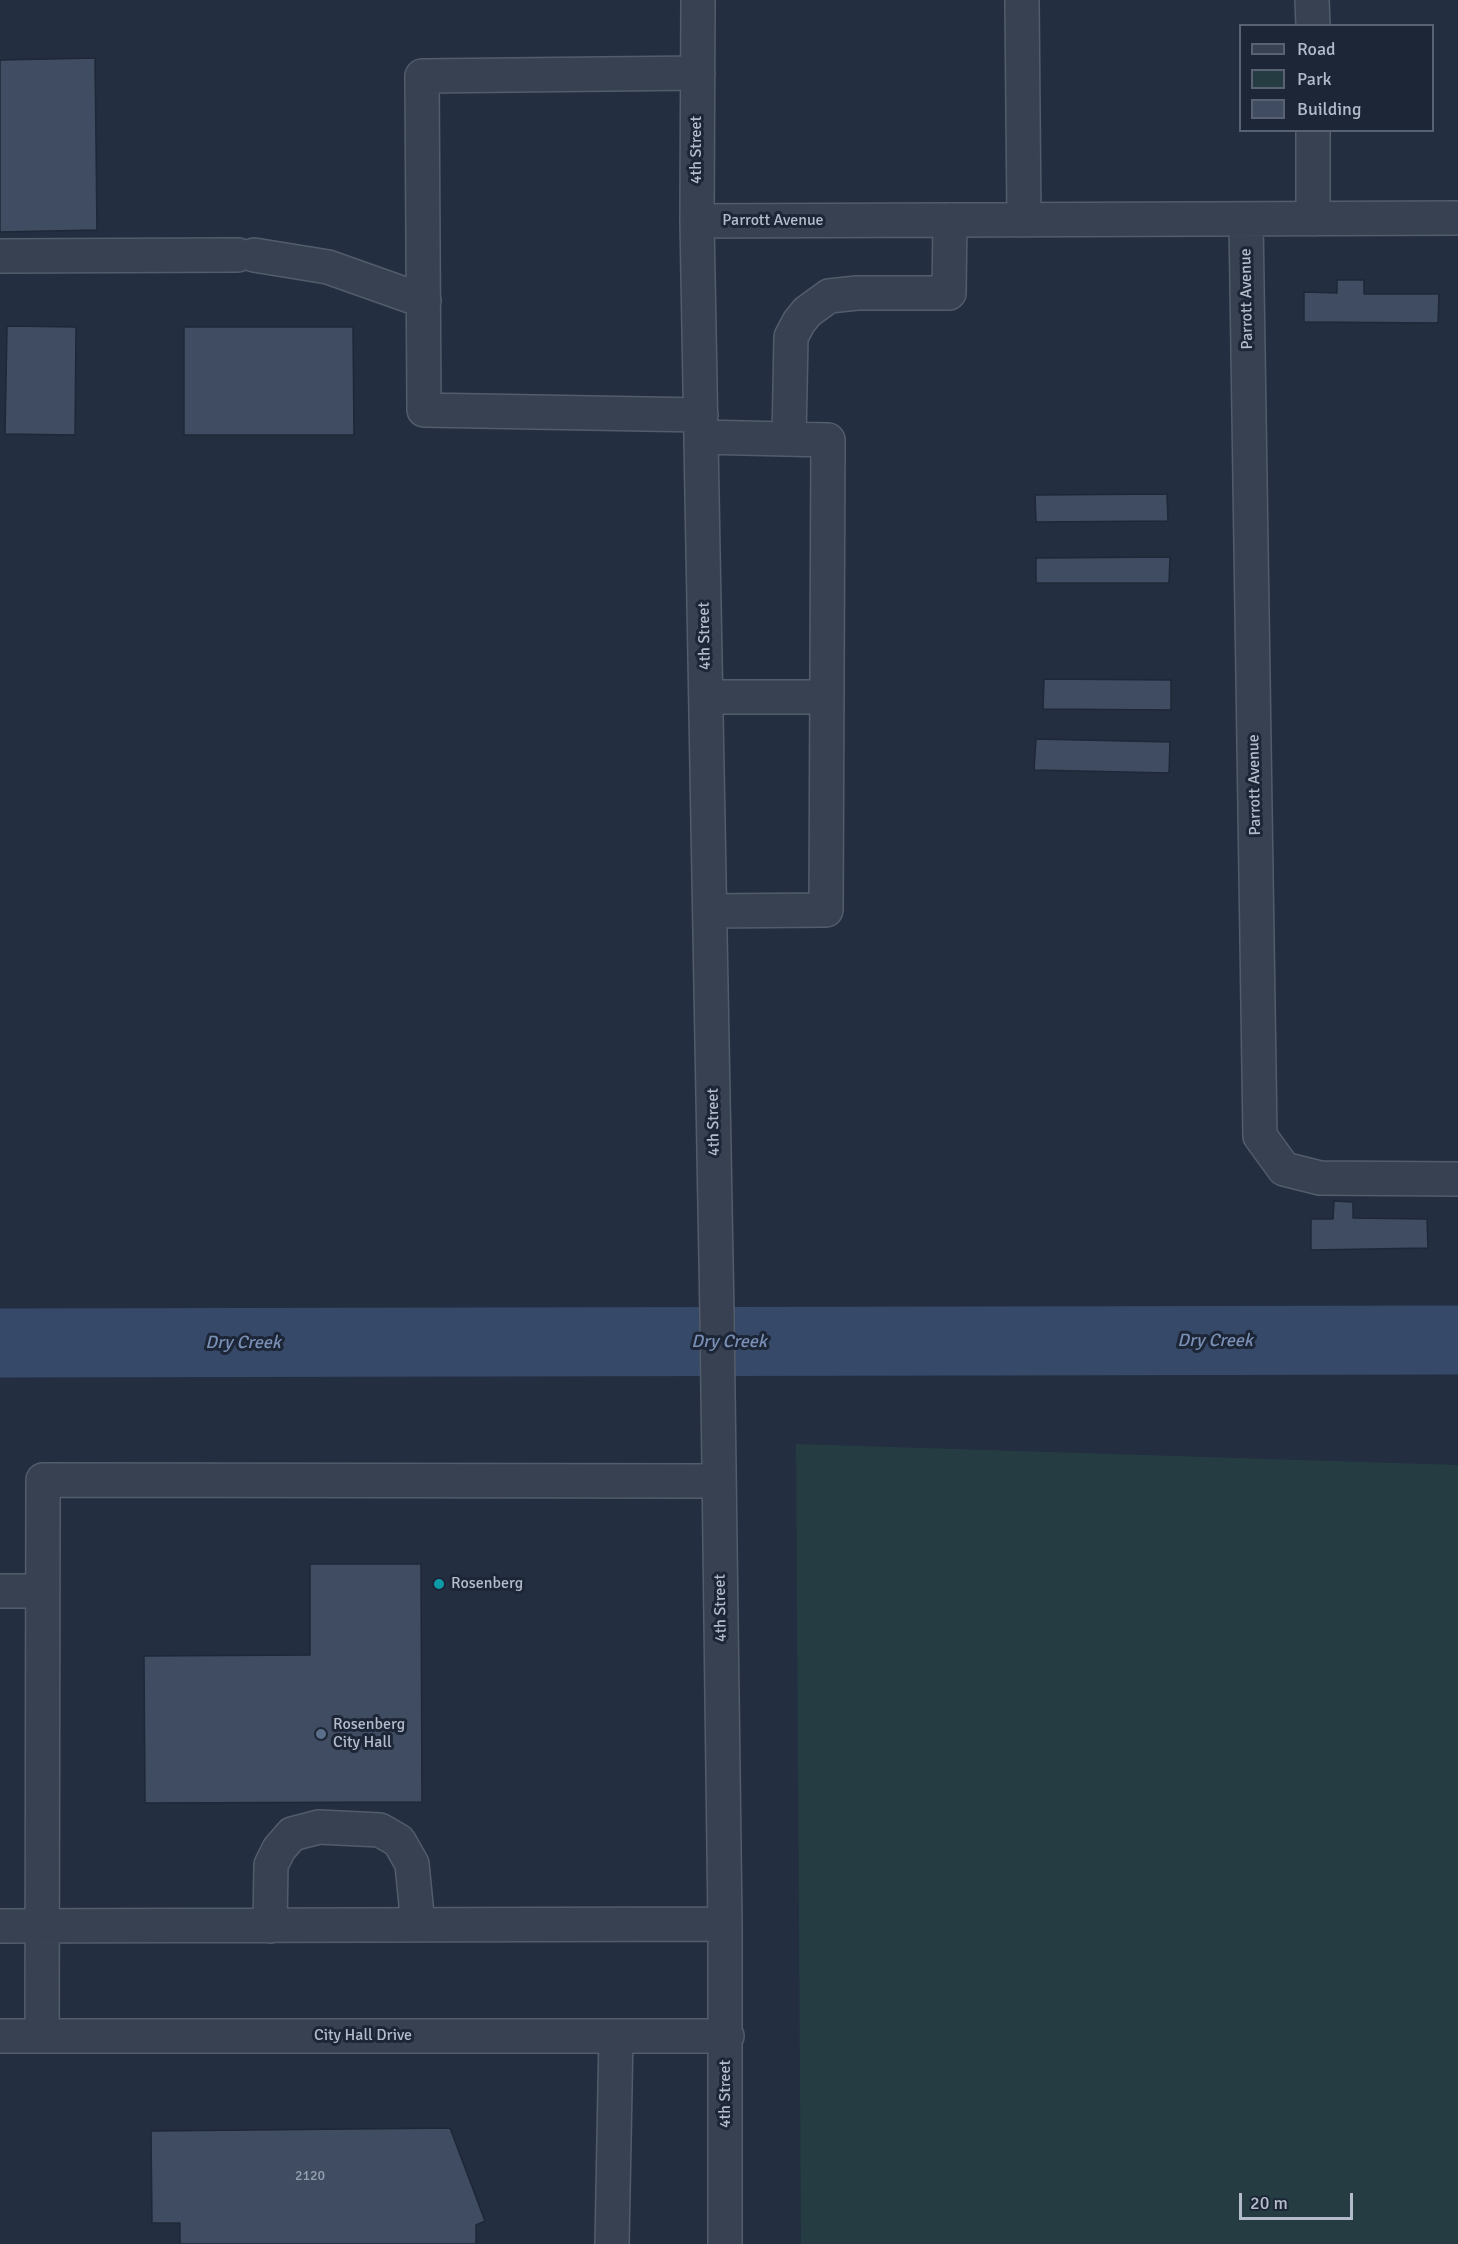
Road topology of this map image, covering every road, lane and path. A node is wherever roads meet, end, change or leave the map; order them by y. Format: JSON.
{"nodes":[{"id":1,"x":698,"y":0,"type":"edge"},
{"id":2,"x":1022,"y":0,"type":"edge"},
{"id":3,"x":1312,"y":0,"type":"edge"},
{"id":4,"x":1312,"y":24,"type":"edge"},
{"id":5,"x":698,"y":73,"type":"junction"},
{"id":6,"x":1313,"y":132,"type":"edge"},
{"id":7,"x":1458,"y":218,"type":"edge"},
{"id":8,"x":1246,"y":219,"type":"junction"},
{"id":9,"x":1312,"y":219,"type":"junction"},
{"id":10,"x":950,"y":220,"type":"junction"},
{"id":11,"x":1024,"y":220,"type":"junction"},
{"id":12,"x":697,"y":221,"type":"junction"},
{"id":13,"x":0,"y":256,"type":"edge"},
{"id":14,"x":423,"y":301,"type":"junction"},
{"id":15,"x":701,"y":426,"type":"junction"},
{"id":16,"x":789,"y":439,"type":"junction"},
{"id":17,"x":706,"y":697,"type":"junction"},
{"id":18,"x":827,"y":697,"type":"junction"},
{"id":19,"x":710,"y":911,"type":"junction"},
{"id":20,"x":1458,"y":1179,"type":"edge"},
{"id":21,"x":719,"y":1481,"type":"junction"},
{"id":22,"x":0,"y":1591,"type":"edge"},
{"id":23,"x":43,"y":1591,"type":"junction"},
{"id":24,"x":725,"y":1924,"type":"junction"},
{"id":25,"x":418,"y":1925,"type":"junction"},
{"id":26,"x":0,"y":1926,"type":"edge"},
{"id":27,"x":43,"y":1926,"type":"junction"},
{"id":28,"x":270,"y":1926,"type":"junction"},
{"id":29,"x":0,"y":2036,"type":"edge"},
{"id":30,"x":42,"y":2036,"type":"junction"},
{"id":31,"x":616,"y":2036,"type":"junction"},
{"id":32,"x":727,"y":2036,"type":"junction"},
{"id":33,"x":612,"y":2244,"type":"edge"},
{"id":34,"x":725,"y":2244,"type":"edge"}],
"edges":[{"from":1,"to":5,"type":"street","name":"4th Street"},
{"from":2,"to":11,"type":"street"},
{"from":3,"to":4,"type":"street"},
{"from":5,"to":12,"type":"street","name":"4th Street"},
{"from":5,"to":14,"type":"street"},
{"from":6,"to":9,"type":"street"},
{"from":7,"to":9,"type":"street","name":"Parrott Avenue"},
{"from":8,"to":9,"type":"street","name":"Parrott Avenue"},
{"from":8,"to":11,"type":"street","name":"Parrott Avenue"},
{"from":8,"to":20,"type":"street","name":"Parrott Avenue"},
{"from":10,"to":11,"type":"street","name":"Parrott Avenue"},
{"from":10,"to":12,"type":"street","name":"Parrott Avenue"},
{"from":10,"to":16,"type":"street"},
{"from":12,"to":15,"type":"street","name":"4th Street"},
{"from":13,"to":14,"type":"street"},
{"from":14,"to":15,"type":"street"},
{"from":15,"to":16,"type":"street"},
{"from":15,"to":17,"type":"street","name":"4th Street"},
{"from":16,"to":18,"type":"street"},
{"from":17,"to":18,"type":"street"},
{"from":17,"to":19,"type":"street","name":"4th Street"},
{"from":18,"to":19,"type":"street"},
{"from":19,"to":21,"type":"street","name":"4th Street"},
{"from":21,"to":23,"type":"street"},
{"from":21,"to":24,"type":"street","name":"4th Street"},
{"from":22,"to":23,"type":"street"},
{"from":23,"to":27,"type":"street"},
{"from":24,"to":25,"type":"street"},
{"from":24,"to":32,"type":"street","name":"4th Street"},
{"from":25,"to":28,"type":"street"},
{"from":25,"to":28,"type":"street"},
{"from":26,"to":27,"type":"street"},
{"from":27,"to":28,"type":"street"},
{"from":27,"to":30,"type":"street"},
{"from":29,"to":30,"type":"street","name":"City Hall Drive"},
{"from":30,"to":31,"type":"street","name":"City Hall Drive"},
{"from":31,"to":32,"type":"street","name":"City Hall Drive"},
{"from":31,"to":33,"type":"street"},
{"from":32,"to":34,"type":"street","name":"4th Street"}]}
